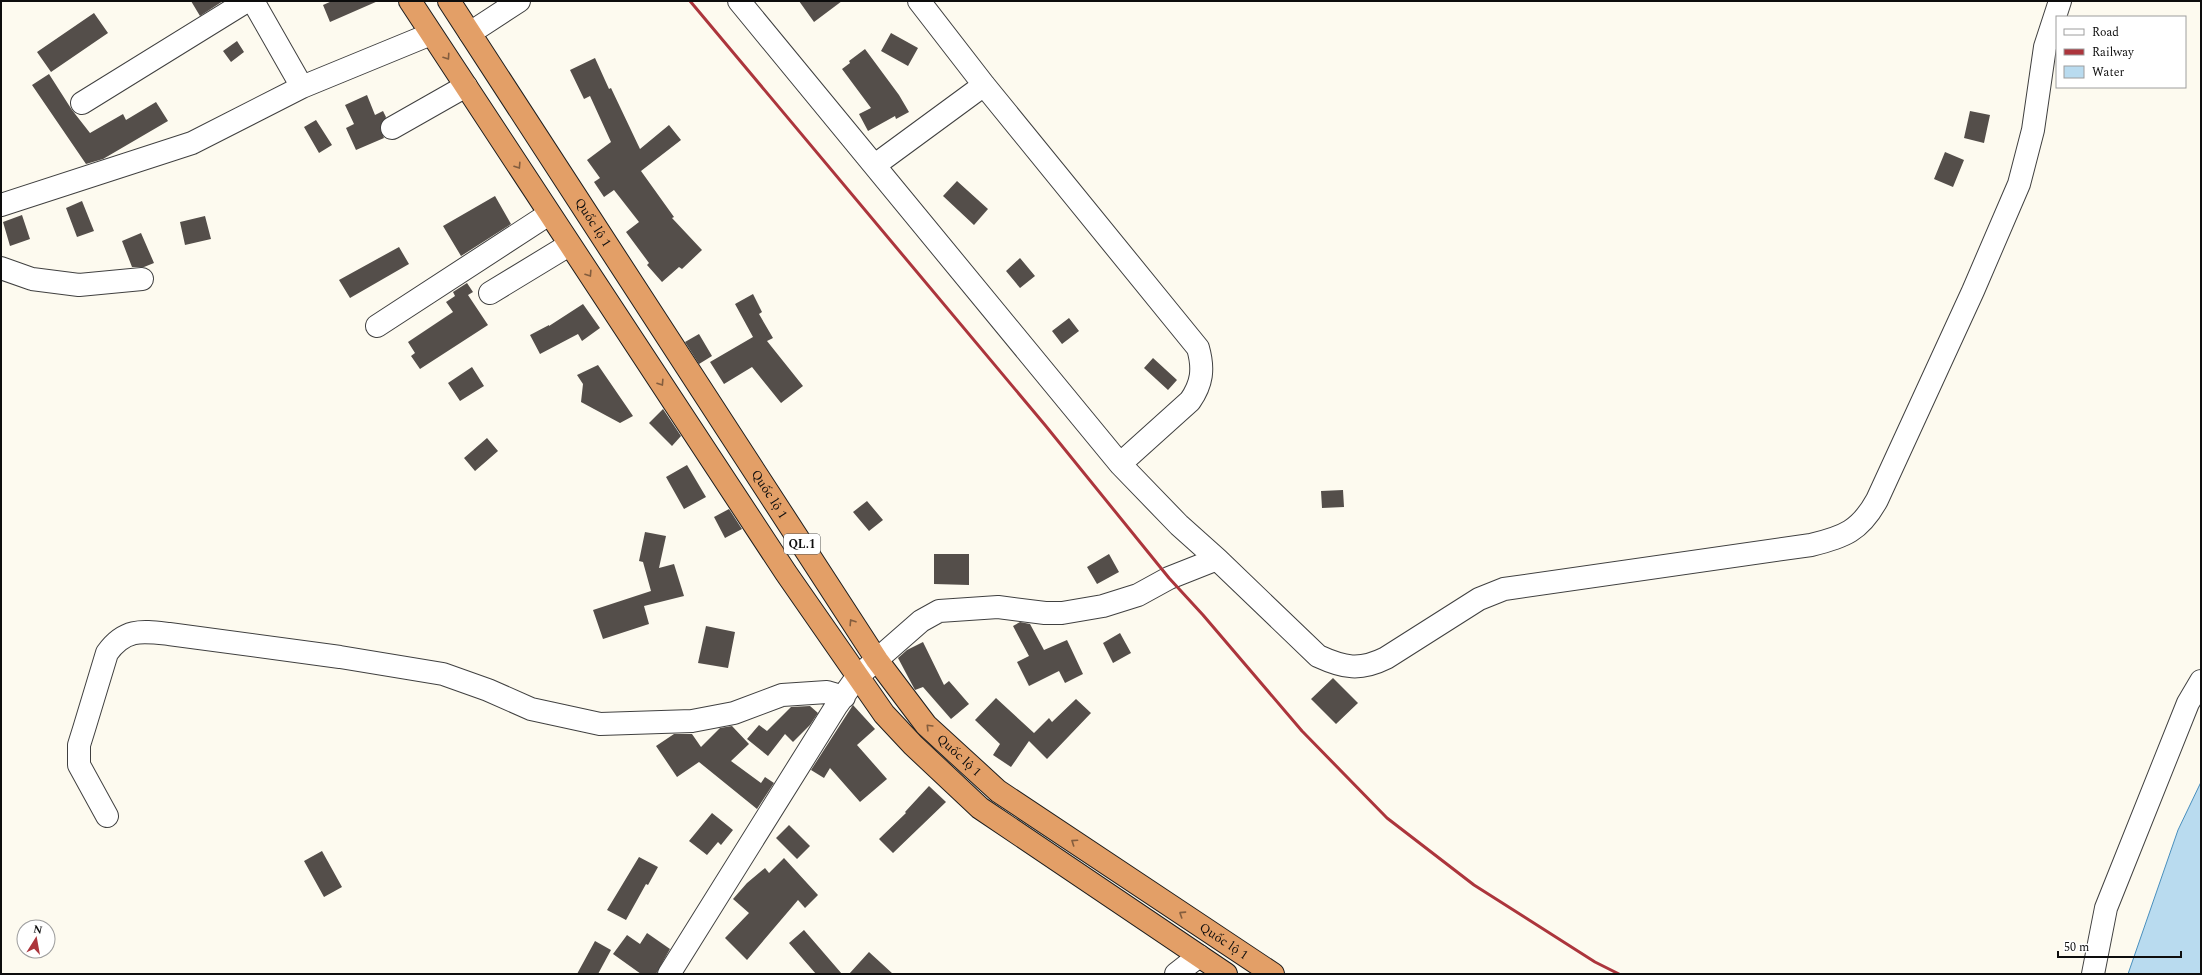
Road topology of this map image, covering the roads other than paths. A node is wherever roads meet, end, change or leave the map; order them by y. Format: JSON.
{"nodes":[{"id":1,"x":246,"y":1,"type":"edge"},
{"id":2,"x":253,"y":1,"type":"edge"},
{"id":3,"x":410,"y":1,"type":"edge"},
{"id":4,"x":449,"y":1,"type":"edge"},
{"id":5,"x":519,"y":1,"type":"edge"},
{"id":6,"x":739,"y":1,"type":"edge"},
{"id":7,"x":919,"y":1,"type":"edge"},
{"id":8,"x":2060,"y":1,"type":"edge"},
{"id":9,"x":470,"y":33,"type":"junction"},
{"id":10,"x":431,"y":34,"type":"junction"},
{"id":11,"x":466,"y":86,"type":"junction"},
{"id":12,"x":984,"y":86,"type":"junction"},
{"id":13,"x":302,"y":87,"type":"junction"},
{"id":14,"x":82,"y":103,"type":"dead end"},
{"id":15,"x":392,"y":128,"type":"dead end"},
{"id":16,"x":875,"y":165,"type":"junction"},
{"id":17,"x":1,"y":205,"type":"edge"},
{"id":18,"x":549,"y":214,"type":"junction"},
{"id":19,"x":570,"y":245,"type":"junction"},
{"id":20,"x":1,"y":268,"type":"edge"},
{"id":21,"x":142,"y":279,"type":"dead end"},
{"id":22,"x":490,"y":293,"type":"dead end"},
{"id":23,"x":377,"y":326,"type":"dead end"},
{"id":24,"x":1120,"y":464,"type":"junction"},
{"id":25,"x":1217,"y":559,"type":"junction"},
{"id":26,"x":877,"y":660,"type":"junction"},
{"id":27,"x":857,"y":677,"type":"junction"},
{"id":28,"x":2201,"y":681,"type":"edge"},
{"id":29,"x":844,"y":697,"type":"junction"},
{"id":30,"x":107,"y":816,"type":"dead end"},
{"id":31,"x":1200,"y":956,"type":"junction"},
{"id":32,"x":669,"y":974,"type":"edge"},
{"id":33,"x":1176,"y":974,"type":"edge"},
{"id":34,"x":1226,"y":974,"type":"edge"},
{"id":35,"x":1273,"y":974,"type":"edge"},
{"id":36,"x":2093,"y":974,"type":"edge"}],
"edges":[{"from":1,"to":14,"type":"street"},
{"from":2,"to":13,"type":"street"},
{"from":3,"to":10,"type":"highway","name":"Quốc lộ 1","number":"QL.1"},
{"from":4,"to":9,"type":"highway","name":"Quốc lộ 1","number":"QL.1"},
{"from":5,"to":9,"type":"street"},
{"from":6,"to":16,"type":"street"},
{"from":7,"to":12,"type":"street"},
{"from":8,"to":25,"type":"street"},
{"from":26,"to":9,"type":"highway","name":"Quốc lộ 1","number":"QL.1","one_way":true},
{"from":10,"to":11,"type":"highway","name":"Quốc lộ 1","number":"QL.1","one_way":true},
{"from":10,"to":13,"type":"street"},
{"from":11,"to":15,"type":"street"},
{"from":11,"to":18,"type":"highway","name":"Quốc lộ 1","number":"QL.1","one_way":true},
{"from":12,"to":16,"type":"street"},
{"from":12,"to":24,"type":"street"},
{"from":13,"to":17,"type":"street"},
{"from":16,"to":24,"type":"street"},
{"from":18,"to":19,"type":"highway","name":"Quốc lộ 1","number":"QL.1"},
{"from":18,"to":23,"type":"street"},
{"from":19,"to":22,"type":"street"},
{"from":19,"to":27,"type":"highway","name":"Quốc lộ 1","number":"QL.1","one_way":true},
{"from":20,"to":21,"type":"street"},
{"from":24,"to":25,"type":"street"},
{"from":25,"to":26,"type":"street"},
{"from":26,"to":27,"type":"street"},
{"from":35,"to":26,"type":"highway","name":"Quốc lộ 1","number":"QL.1","one_way":true},
{"from":27,"to":29,"type":"street"},
{"from":27,"to":31,"type":"highway","name":"Quốc lộ 1","number":"QL.1"},
{"from":28,"to":36,"type":"street"},
{"from":29,"to":30,"type":"street"},
{"from":29,"to":32,"type":"street"},
{"from":31,"to":33,"type":"street"},
{"from":31,"to":34,"type":"highway","name":"Quốc lộ 1","number":"QL.1"}]}
